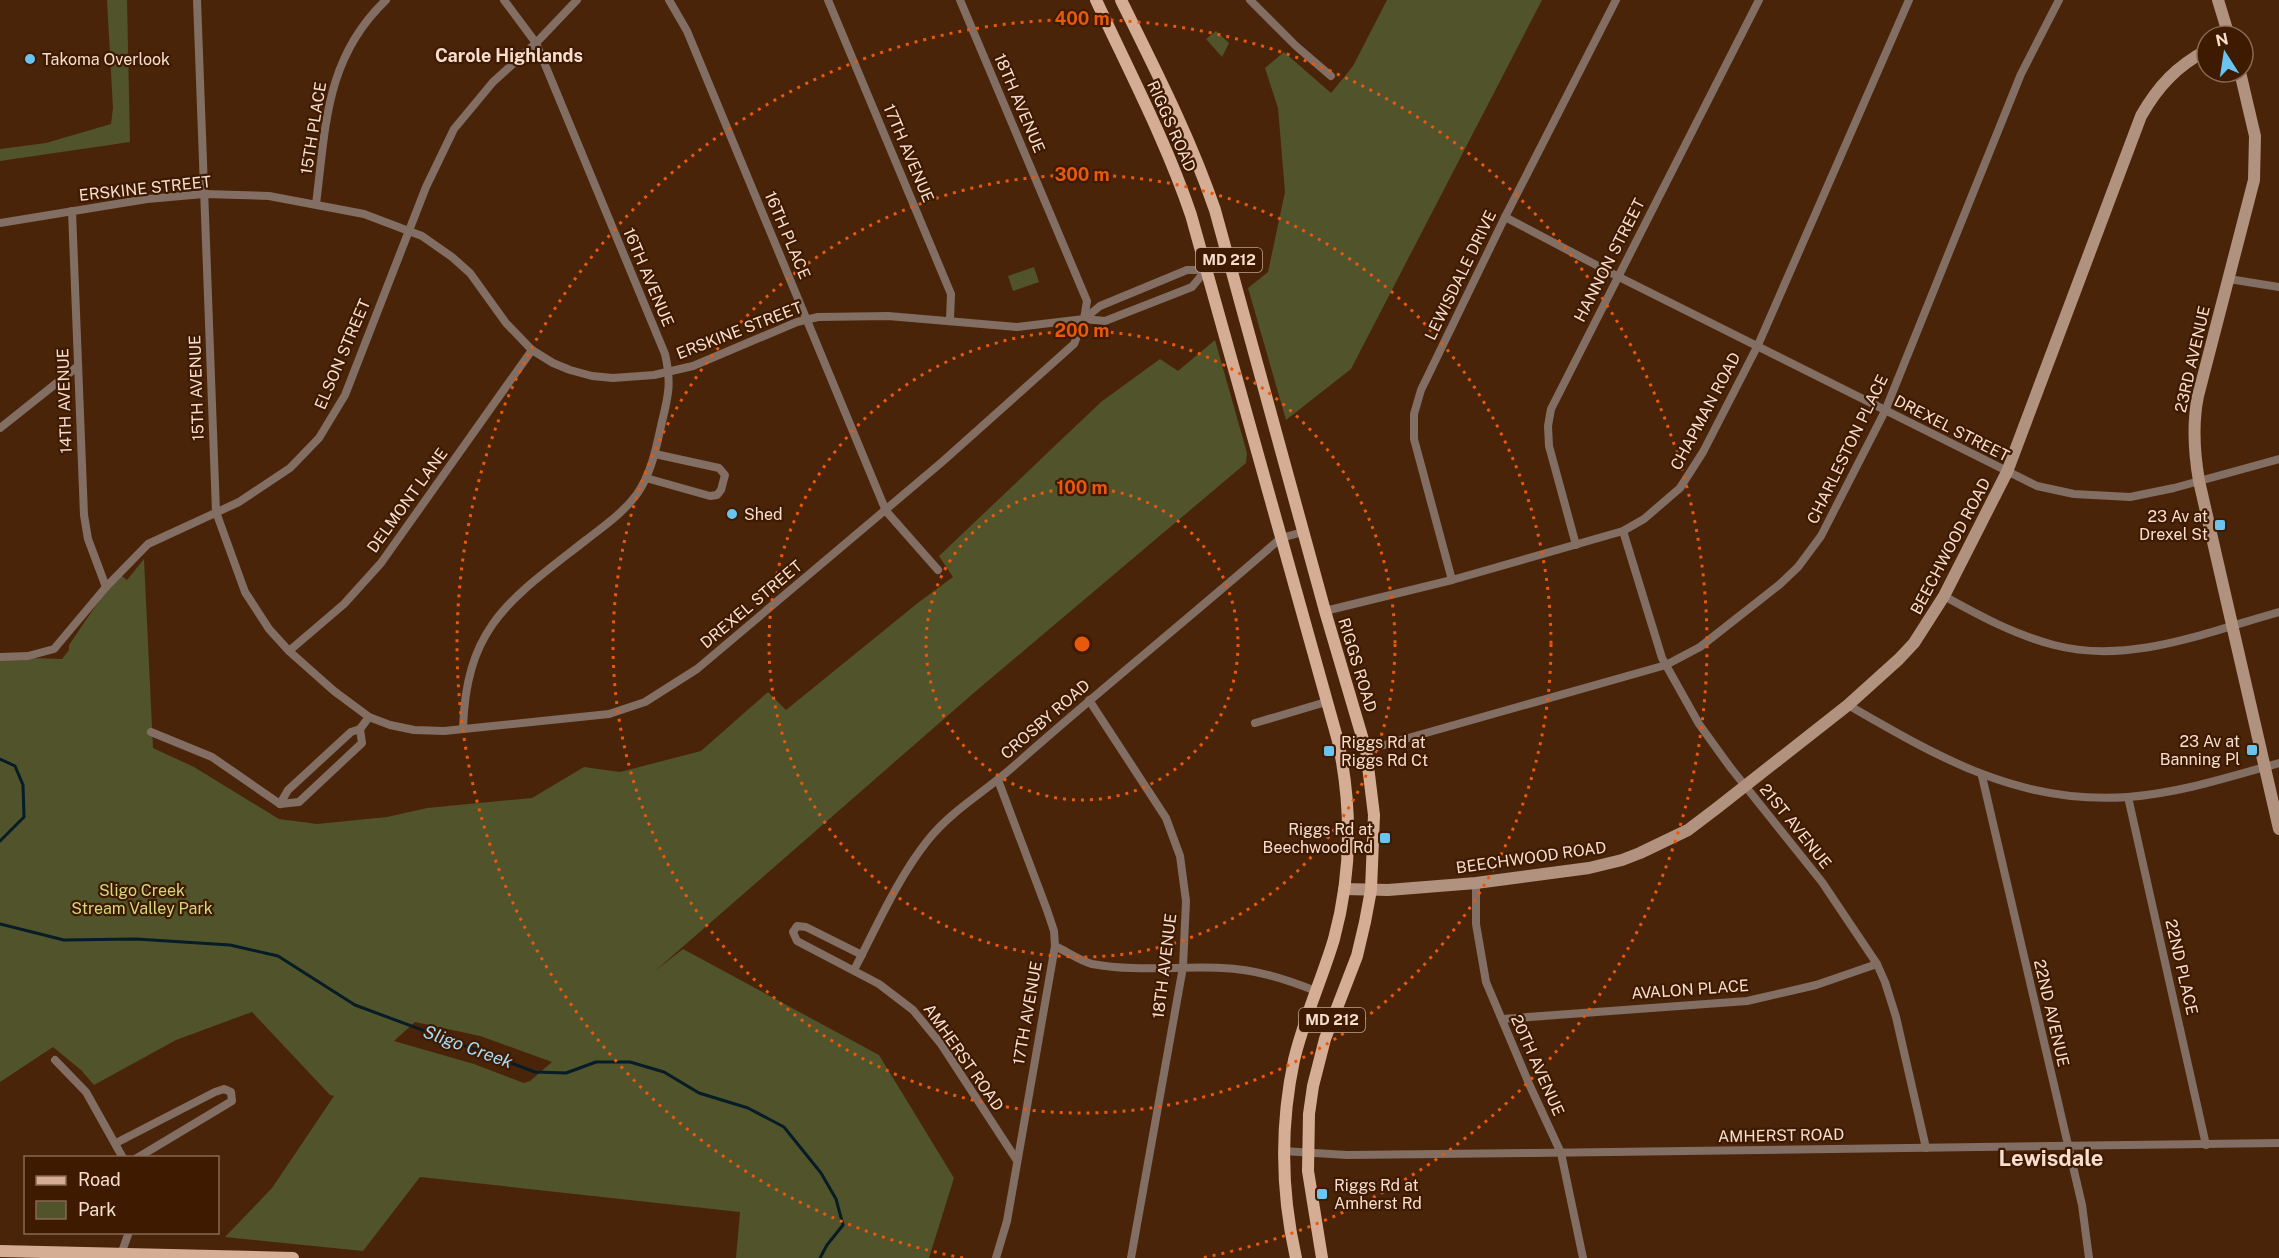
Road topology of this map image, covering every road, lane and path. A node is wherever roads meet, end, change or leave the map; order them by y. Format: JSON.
{"nodes":[{"id":1,"x":197,"y":0,"type":"edge"},
{"id":2,"x":386,"y":0,"type":"edge"},
{"id":3,"x":504,"y":0,"type":"edge"},
{"id":4,"x":577,"y":0,"type":"edge"},
{"id":5,"x":669,"y":0,"type":"edge"},
{"id":6,"x":828,"y":0,"type":"edge"},
{"id":7,"x":960,"y":0,"type":"edge"},
{"id":8,"x":1096,"y":0,"type":"edge"},
{"id":9,"x":1121,"y":0,"type":"edge"},
{"id":10,"x":1250,"y":0,"type":"edge"},
{"id":11,"x":1616,"y":0,"type":"edge"},
{"id":12,"x":1759,"y":0,"type":"edge"},
{"id":13,"x":1909,"y":0,"type":"edge"},
{"id":14,"x":2059,"y":0,"type":"edge"},
{"id":15,"x":2218,"y":0,"type":"edge"},
{"id":16,"x":2225,"y":24,"type":"edge"},
{"id":17,"x":536,"y":43,"type":"junction"},
{"id":18,"x":2195,"y":57,"type":"edge"},
{"id":19,"x":1331,"y":76,"type":"dead end"},
{"id":20,"x":2243,"y":84,"type":"edge"},
{"id":21,"x":204,"y":194,"type":"junction"},
{"id":22,"x":316,"y":204,"type":"junction"},
{"id":23,"x":72,"y":211,"type":"junction"},
{"id":24,"x":1505,"y":217,"type":"junction"},
{"id":25,"x":0,"y":223,"type":"edge"},
{"id":26,"x":409,"y":230,"type":"junction"},
{"id":27,"x":1229,"y":262,"type":"junction"},
{"id":28,"x":1206,"y":270,"type":"junction"},
{"id":29,"x":1617,"y":276,"type":"junction"},
{"id":30,"x":2229,"y":279,"type":"junction"},
{"id":31,"x":2279,"y":287,"type":"edge"},
{"id":32,"x":807,"y":319,"type":"junction"},
{"id":33,"x":1084,"y":319,"type":"junction"},
{"id":34,"x":950,"y":320,"type":"junction"},
{"id":35,"x":1758,"y":345,"type":"junction"},
{"id":36,"x":532,"y":350,"type":"junction"},
{"id":37,"x":78,"y":366,"type":"junction"},
{"id":38,"x":669,"y":372,"type":"junction"},
{"id":39,"x":1885,"y":411,"type":"junction"},
{"id":40,"x":0,"y":428,"type":"edge"},
{"id":41,"x":655,"y":454,"type":"junction"},
{"id":42,"x":2279,"y":459,"type":"edge"},
{"id":43,"x":2007,"y":472,"type":"junction"},
{"id":44,"x":646,"y":477,"type":"junction"},
{"id":45,"x":2199,"y":481,"type":"junction"},
{"id":46,"x":886,"y":511,"type":"junction"},
{"id":47,"x":216,"y":512,"type":"junction"},
{"id":48,"x":1623,"y":531,"type":"junction"},
{"id":49,"x":1303,"y":532,"type":"junction"},
{"id":50,"x":1281,"y":538,"type":"junction"},
{"id":51,"x":1576,"y":545,"type":"junction"},
{"id":52,"x":938,"y":570,"type":"dead end"},
{"id":53,"x":1452,"y":580,"type":"junction"},
{"id":54,"x":106,"y":587,"type":"junction"},
{"id":55,"x":1944,"y":597,"type":"junction"},
{"id":56,"x":1325,"y":611,"type":"junction"},
{"id":57,"x":2279,"y":612,"type":"edge"},
{"id":58,"x":2232,"y":625,"type":"junction"},
{"id":59,"x":289,"y":651,"type":"junction"},
{"id":60,"x":0,"y":657,"type":"edge"},
{"id":61,"x":1666,"y":665,"type":"junction"},
{"id":62,"x":1089,"y":699,"type":"junction"},
{"id":63,"x":1326,"y":702,"type":"junction"},
{"id":64,"x":1848,"y":705,"type":"junction"},
{"id":65,"x":369,"y":717,"type":"junction"},
{"id":66,"x":1255,"y":723,"type":"dead end"},
{"id":67,"x":360,"y":729,"type":"junction"},
{"id":68,"x":462,"y":729,"type":"junction"},
{"id":69,"x":151,"y":732,"type":"dead end"},
{"id":70,"x":1366,"y":750,"type":"junction"},
{"id":71,"x":2279,"y":763,"type":"edge"},
{"id":72,"x":2264,"y":767,"type":"junction"},
{"id":73,"x":1982,"y":776,"type":"junction"},
{"id":74,"x":998,"y":780,"type":"junction"},
{"id":75,"x":1744,"y":786,"type":"junction"},
{"id":76,"x":2128,"y":797,"type":"junction"},
{"id":77,"x":280,"y":804,"type":"junction"},
{"id":78,"x":2279,"y":829,"type":"edge"},
{"id":79,"x":1476,"y":883,"type":"junction"},
{"id":80,"x":1344,"y":889,"type":"junction"},
{"id":81,"x":1371,"y":890,"type":"junction"},
{"id":82,"x":1054,"y":946,"type":"junction"},
{"id":83,"x":862,"y":956,"type":"junction"},
{"id":84,"x":1876,"y":964,"type":"junction"},
{"id":85,"x":1183,"y":967,"type":"junction"},
{"id":86,"x":854,"y":970,"type":"junction"},
{"id":87,"x":1316,"y":991,"type":"junction"},
{"id":88,"x":1502,"y":1019,"type":"junction"},
{"id":89,"x":55,"y":1060,"type":"dead end"},
{"id":90,"x":116,"y":1143,"type":"junction"},
{"id":91,"x":2279,"y":1143,"type":"edge"},
{"id":92,"x":2068,"y":1145,"type":"junction"},
{"id":93,"x":2206,"y":1145,"type":"junction"},
{"id":94,"x":1926,"y":1148,"type":"junction"},
{"id":95,"x":1283,"y":1151,"type":"junction"},
{"id":96,"x":1308,"y":1152,"type":"junction"},
{"id":97,"x":1561,"y":1153,"type":"junction"},
{"id":98,"x":122,"y":1156,"type":"edge"},
{"id":99,"x":140,"y":1156,"type":"edge"},
{"id":100,"x":1016,"y":1159,"type":"junction"},
{"id":101,"x":129,"y":1234,"type":"edge"},
{"id":102,"x":0,"y":1251,"type":"edge"},
{"id":103,"x":121,"y":1256,"type":"edge"},
{"id":104,"x":293,"y":1258,"type":"edge"},
{"id":105,"x":996,"y":1258,"type":"edge"},
{"id":106,"x":1131,"y":1258,"type":"edge"},
{"id":107,"x":1296,"y":1258,"type":"edge"},
{"id":108,"x":1322,"y":1258,"type":"edge"},
{"id":109,"x":1583,"y":1258,"type":"edge"},
{"id":110,"x":2089,"y":1258,"type":"edge"}],
"edges":[{"from":1,"to":21,"type":"street","name":"15TH AVENUE"},
{"from":2,"to":22,"type":"street","name":"15TH PLACE"},
{"from":3,"to":17,"type":"street","name":"16TH AVENUE"},
{"from":4,"to":17,"type":"street","name":"ELSON STREET"},
{"from":5,"to":32,"type":"street","name":"16TH PLACE"},
{"from":6,"to":34,"type":"street","name":"17TH AVENUE"},
{"from":7,"to":33,"type":"street","name":"18TH AVENUE"},
{"from":8,"to":28,"type":"main road","name":"RIGGS ROAD","number":"MD 212"},
{"from":9,"to":27,"type":"main road","name":"RIGGS ROAD","number":"MD 212"},
{"from":10,"to":19,"type":"street"},
{"from":11,"to":24,"type":"street","name":"LEWISDALE DRIVE"},
{"from":12,"to":29,"type":"street","name":"HANNON STREET"},
{"from":13,"to":35,"type":"street","name":"CHAPMAN ROAD"},
{"from":14,"to":39,"type":"street","name":"CHARLESTON PLACE"},
{"from":15,"to":16,"type":"street"},
{"from":17,"to":26,"type":"street","name":"ELSON STREET"},
{"from":17,"to":38,"type":"street","name":"16TH AVENUE"},
{"from":18,"to":43,"type":"street","name":"BEECHWOOD ROAD"},
{"from":20,"to":30,"type":"street","name":"23RD AVENUE"},
{"from":21,"to":22,"type":"street","name":"ERSKINE STREET"},
{"from":21,"to":23,"type":"street","name":"ERSKINE STREET"},
{"from":21,"to":47,"type":"street","name":"15TH AVENUE"},
{"from":22,"to":26,"type":"street","name":"ERSKINE STREET"},
{"from":23,"to":25,"type":"street","name":"ERSKINE STREET"},
{"from":23,"to":37,"type":"street","name":"14TH AVENUE"},
{"from":24,"to":29,"type":"street","name":"DREXEL STREET"},
{"from":24,"to":53,"type":"street","name":"LEWISDALE DRIVE"},
{"from":26,"to":36,"type":"street","name":"ERSKINE STREET"},
{"from":26,"to":47,"type":"street","name":"ELSON STREET"},
{"from":27,"to":28,"type":"street"},
{"from":27,"to":49,"type":"main road","name":"RIGGS ROAD","number":"MD 212"},
{"from":28,"to":33,"type":"street"},
{"from":28,"to":33,"type":"street"},
{"from":28,"to":50,"type":"main road","name":"RIGGS ROAD","number":"MD 212"},
{"from":29,"to":35,"type":"street","name":"DREXEL STREET"},
{"from":29,"to":51,"type":"street","name":"HANNON STREET"},
{"from":30,"to":31,"type":"street"},
{"from":30,"to":45,"type":"street","name":"23RD AVENUE"},
{"from":32,"to":34,"type":"street","name":"ERSKINE STREET"},
{"from":32,"to":38,"type":"street","name":"ERSKINE STREET"},
{"from":32,"to":46,"type":"street","name":"16TH PLACE"},
{"from":33,"to":34,"type":"street","name":"ERSKINE STREET"},
{"from":33,"to":46,"type":"street","name":"DREXEL STREET"},
{"from":35,"to":39,"type":"street","name":"DREXEL STREET"},
{"from":35,"to":48,"type":"street","name":"CHAPMAN ROAD"},
{"from":36,"to":38,"type":"street","name":"ERSKINE STREET"},
{"from":36,"to":59,"type":"street","name":"DELMONT LANE"},
{"from":37,"to":40,"type":"street"},
{"from":37,"to":54,"type":"street","name":"14TH AVENUE"},
{"from":38,"to":41,"type":"street","name":"16TH AVENUE"},
{"from":39,"to":43,"type":"street","name":"DREXEL STREET"},
{"from":39,"to":61,"type":"street","name":"CHARLESTON PLACE"},
{"from":41,"to":44,"type":"street","name":"16TH AVENUE"},
{"from":41,"to":44,"type":"street"},
{"from":42,"to":45,"type":"street","name":"DREXEL STREET"},
{"from":43,"to":45,"type":"street","name":"DREXEL STREET"},
{"from":43,"to":55,"type":"street","name":"BEECHWOOD ROAD"},
{"from":44,"to":68,"type":"street","name":"16TH AVENUE"},
{"from":45,"to":58,"type":"street","name":"23RD AVENUE"},
{"from":46,"to":52,"type":"street","name":"16TH PLACE"},
{"from":46,"to":68,"type":"street","name":"DREXEL STREET"},
{"from":47,"to":54,"type":"street","name":"ELSON STREET"},
{"from":47,"to":59,"type":"street","name":"15TH AVENUE"},
{"from":48,"to":51,"type":"street","name":"CHAPMAN ROAD"},
{"from":48,"to":61,"type":"street","name":"21ST AVENUE"},
{"from":49,"to":50,"type":"street","name":"CROSBY ROAD"},
{"from":49,"to":56,"type":"main road","name":"RIGGS ROAD","number":"MD 212"},
{"from":50,"to":62,"type":"street","name":"CROSBY ROAD"},
{"from":50,"to":63,"type":"main road","name":"RIGGS ROAD","number":"MD 212"},
{"from":51,"to":53,"type":"street","name":"CHAPMAN ROAD"},
{"from":53,"to":56,"type":"street","name":"CHAPMAN ROAD"},
{"from":54,"to":60,"type":"street","name":"ELSON STREET"},
{"from":55,"to":58,"type":"street"},
{"from":55,"to":64,"type":"street","name":"BEECHWOOD ROAD"},
{"from":56,"to":70,"type":"main road","name":"RIGGS ROAD","number":"MD 212"},
{"from":57,"to":58,"type":"street"},
{"from":58,"to":72,"type":"street","name":"23RD AVENUE"},
{"from":59,"to":65,"type":"street","name":"15TH AVENUE"},
{"from":61,"to":70,"type":"street","name":"CHARLESTON PLACE"},
{"from":61,"to":75,"type":"street","name":"21ST AVENUE"},
{"from":62,"to":74,"type":"street","name":"CROSBY ROAD"},
{"from":62,"to":85,"type":"street","name":"18TH AVENUE"},
{"from":63,"to":66,"type":"street"},
{"from":63,"to":80,"type":"main road","name":"RIGGS ROAD","number":"MD 212"},
{"from":64,"to":73,"type":"street"},
{"from":64,"to":75,"type":"street","name":"BEECHWOOD ROAD"},
{"from":65,"to":67,"type":"street"},
{"from":65,"to":68,"type":"street","name":"DREXEL STREET"},
{"from":67,"to":77,"type":"street"},
{"from":67,"to":77,"type":"street"},
{"from":69,"to":77,"type":"street"},
{"from":70,"to":81,"type":"main road","name":"RIGGS ROAD","number":"MD 212"},
{"from":71,"to":72,"type":"street"},
{"from":72,"to":76,"type":"street"},
{"from":72,"to":78,"type":"street","name":"23RD AVENUE"},
{"from":73,"to":76,"type":"street"},
{"from":73,"to":92,"type":"street","name":"22ND AVENUE"},
{"from":74,"to":82,"type":"street","name":"17TH AVENUE"},
{"from":74,"to":83,"type":"street","name":"CROSBY ROAD"},
{"from":75,"to":79,"type":"street","name":"BEECHWOOD ROAD"},
{"from":75,"to":84,"type":"street","name":"21ST AVENUE"},
{"from":76,"to":93,"type":"street","name":"22ND PLACE"},
{"from":79,"to":81,"type":"street","name":"BEECHWOOD ROAD"},
{"from":79,"to":88,"type":"street","name":"20TH AVENUE"},
{"from":80,"to":81,"type":"street","name":"BEECHWOOD ROAD"},
{"from":80,"to":87,"type":"main road","name":"RIGGS ROAD","number":"MD 212"},
{"from":81,"to":96,"type":"main road","name":"RIGGS ROAD","number":"MD 212"},
{"from":82,"to":85,"type":"street"},
{"from":82,"to":100,"type":"street","name":"17TH AVENUE"},
{"from":83,"to":86,"type":"street","name":"CROSBY ROAD"},
{"from":83,"to":86,"type":"street","name":"AMHERST ROAD"},
{"from":84,"to":88,"type":"street","name":"AVALON PLACE"},
{"from":84,"to":94,"type":"street","name":"21ST AVENUE"},
{"from":85,"to":87,"type":"street"},
{"from":85,"to":106,"type":"street","name":"18TH AVENUE"},
{"from":86,"to":100,"type":"street","name":"AMHERST ROAD"},
{"from":87,"to":95,"type":"main road","name":"RIGGS ROAD","number":"MD 212"},
{"from":88,"to":97,"type":"street","name":"20TH AVENUE"},
{"from":89,"to":90,"type":"street"},
{"from":90,"to":98,"type":"street"},
{"from":90,"to":99,"type":"street"},
{"from":91,"to":93,"type":"street","name":"AMHERST ROAD"},
{"from":92,"to":93,"type":"street","name":"AMHERST ROAD"},
{"from":92,"to":94,"type":"street","name":"AMHERST ROAD"},
{"from":92,"to":110,"type":"street","name":"22ND AVENUE"},
{"from":94,"to":97,"type":"street","name":"AMHERST ROAD"},
{"from":95,"to":96,"type":"street","name":"AMHERST ROAD"},
{"from":95,"to":107,"type":"main road","name":"RIGGS ROAD","number":"MD 212"},
{"from":96,"to":97,"type":"street","name":"AMHERST ROAD"},
{"from":96,"to":108,"type":"main road","name":"RIGGS ROAD","number":"MD 212"},
{"from":97,"to":109,"type":"street","name":"20TH AVENUE"},
{"from":100,"to":105,"type":"street","name":"17TH AVENUE"},
{"from":101,"to":103,"type":"street"},
{"from":102,"to":103,"type":"main road"},
{"from":103,"to":104,"type":"main road"}]}
